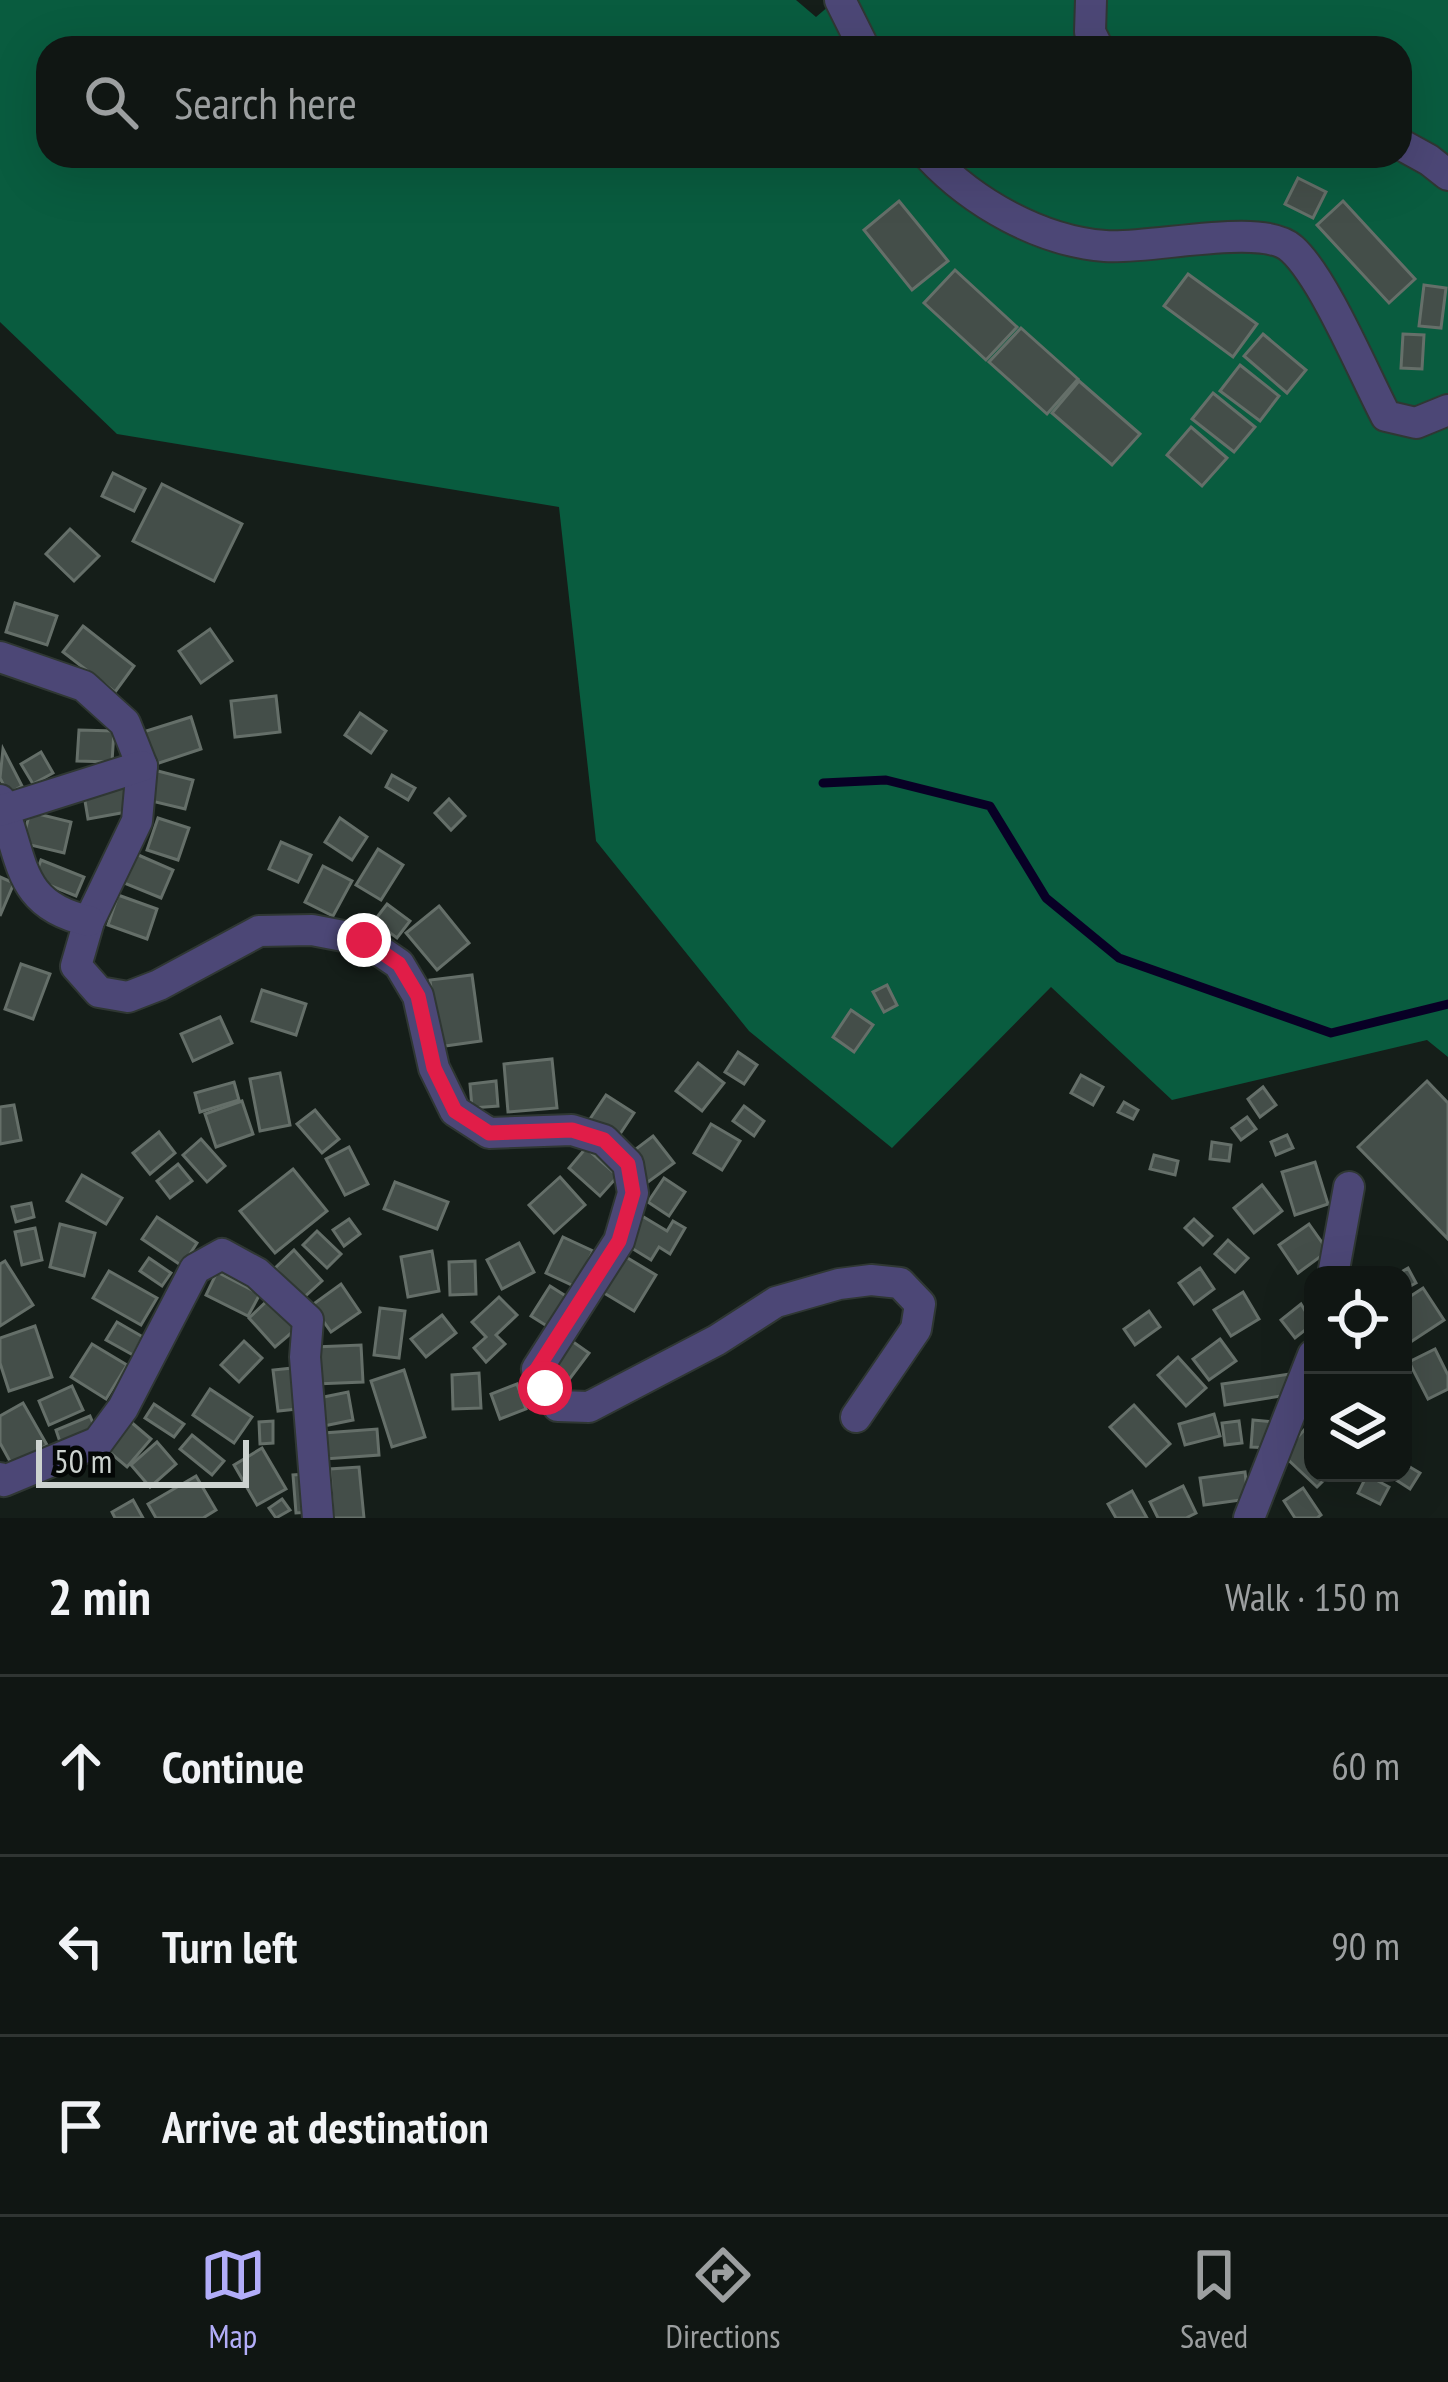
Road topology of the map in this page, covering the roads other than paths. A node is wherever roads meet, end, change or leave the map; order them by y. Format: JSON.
{"nodes":[{"id":1,"x":840,"y":0,"type":"edge"},
{"id":2,"x":1091,"y":0,"type":"edge"},
{"id":3,"x":858,"y":36,"type":"edge"},
{"id":4,"x":1092,"y":36,"type":"edge"},
{"id":5,"x":1412,"y":150,"type":"edge"},
{"id":6,"x":943,"y":168,"type":"edge"},
{"id":7,"x":1448,"y":176,"type":"edge"},
{"id":8,"x":1448,"y":410,"type":"edge"},
{"id":9,"x":0,"y":657,"type":"edge"},
{"id":10,"x":142,"y":766,"type":"junction"},
{"id":11,"x":1,"y":806,"type":"edge"},
{"id":12,"x":89,"y":921,"type":"junction"},
{"id":13,"x":1348,"y":1186,"type":"dead end"},
{"id":14,"x":1335,"y":1266,"type":"edge"},
{"id":15,"x":1306,"y":1374,"type":"edge"},
{"id":16,"x":856,"y":1417,"type":"dead end"},
{"id":17,"x":0,"y":1478,"type":"edge"},
{"id":18,"x":318,"y":1518,"type":"edge"},
{"id":19,"x":1249,"y":1518,"type":"edge"}],
"edges":[{"from":1,"to":3,"type":"street"},
{"from":2,"to":4,"type":"street"},
{"from":5,"to":7,"type":"street"},
{"from":6,"to":8,"type":"street"},
{"from":9,"to":10,"type":"street"},
{"from":10,"to":11,"type":"street"},
{"from":10,"to":12,"type":"street"},
{"from":11,"to":12,"type":"street"},
{"from":12,"to":16,"type":"street"},
{"from":13,"to":14,"type":"street"},
{"from":15,"to":19,"type":"street"},
{"from":17,"to":18,"type":"street"}]}
